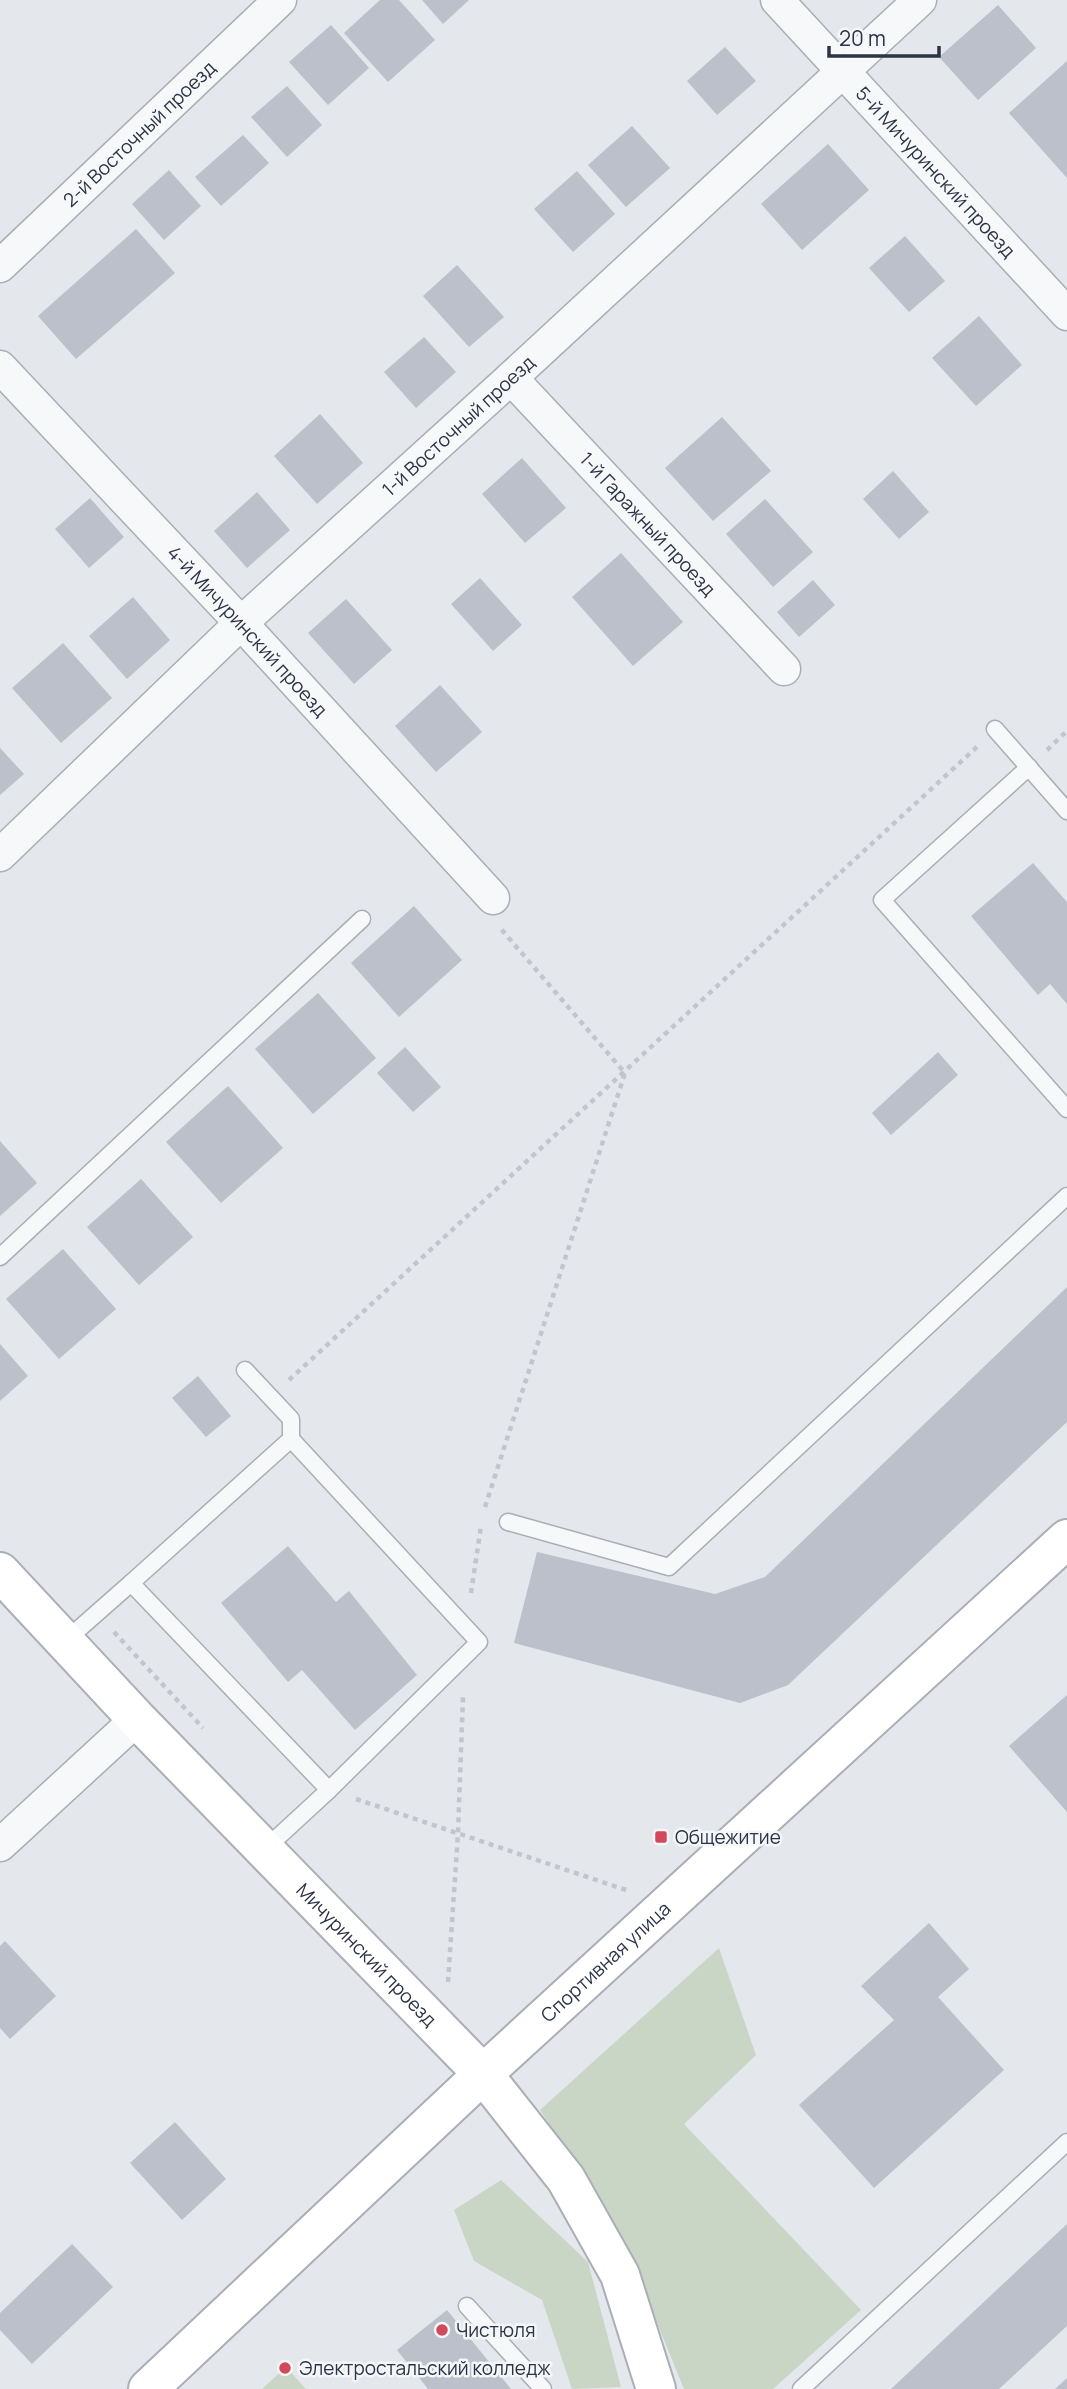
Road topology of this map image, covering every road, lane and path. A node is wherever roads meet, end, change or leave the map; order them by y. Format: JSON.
{"nodes":[{"id":1,"x":280,"y":0,"type":"edge"},
{"id":2,"x":777,"y":0,"type":"edge"},
{"id":3,"x":920,"y":0,"type":"edge"},
{"id":4,"x":844,"y":71,"type":"junction"},
{"id":5,"x":0,"y":266,"type":"edge"},
{"id":6,"x":1067,"y":314,"type":"edge"},
{"id":7,"x":0,"y":367,"type":"edge"},
{"id":8,"x":511,"y":378,"type":"junction"},
{"id":9,"x":241,"y":624,"type":"junction"},
{"id":10,"x":784,"y":669,"type":"dead end"},
{"id":11,"x":995,"y":729,"type":"joint"},
{"id":12,"x":1029,"y":768,"type":"junction"},
{"id":13,"x":1067,"y":811,"type":"edge"},
{"id":14,"x":0,"y":855,"type":"edge"},
{"id":15,"x":493,"y":898,"type":"joint"},
{"id":16,"x":362,"y":919,"type":"dead end"},
{"id":17,"x":625,"y":1073,"type":"junction"},
{"id":18,"x":1067,"y":1109,"type":"edge"},
{"id":19,"x":1067,"y":1196,"type":"edge"},
{"id":20,"x":0,"y":1257,"type":"edge"},
{"id":21,"x":245,"y":1370,"type":"dead end"},
{"id":22,"x":271,"y":1398,"type":"junction"},
{"id":23,"x":291,"y":1439,"type":"junction"},
{"id":24,"x":508,"y":1522,"type":"dead end"},
{"id":25,"x":1067,"y":1539,"type":"edge"},
{"id":26,"x":0,"y":1572,"type":"edge"},
{"id":27,"x":131,"y":1583,"type":"junction"},
{"id":28,"x":466,"y":1629,"type":"junction"},
{"id":29,"x":64,"y":1642,"type":"junction"},
{"id":30,"x":465,"y":1657,"type":"junction"},
{"id":31,"x":137,"y":1719,"type":"junction"},
{"id":32,"x":329,"y":1790,"type":"junction"},
{"id":33,"x":458,"y":1833,"type":"junction"},
{"id":34,"x":0,"y":1845,"type":"edge"},
{"id":35,"x":265,"y":1849,"type":"junction"},
{"id":36,"x":628,"y":1891,"type":"dead end"},
{"id":37,"x":447,"y":1990,"type":"dead end"},
{"id":38,"x":483,"y":2074,"type":"junction"},
{"id":39,"x":1067,"y":2142,"type":"edge"},
{"id":40,"x":467,"y":2306,"type":"dead end"},
{"id":41,"x":148,"y":2389,"type":"edge"},
{"id":42,"x":543,"y":2389,"type":"edge"},
{"id":43,"x":656,"y":2389,"type":"edge"},
{"id":44,"x":801,"y":2389,"type":"edge"}],
"edges":[{"from":1,"to":5,"type":"street","name":"2-й Восточный проезд"},
{"from":2,"to":4,"type":"street","name":"5-й Мичуринский проезд"},
{"from":3,"to":4,"type":"street","name":"1-й Восточный проезд"},
{"from":4,"to":6,"type":"street","name":"5-й Мичуринский проезд"},
{"from":4,"to":8,"type":"street","name":"1-й Восточный проезд"},
{"from":7,"to":9,"type":"street","name":"4-й Мичуринский проезд"},
{"from":8,"to":9,"type":"street","name":"1-й Восточный проезд"},
{"from":8,"to":10,"type":"street","name":"1-й Гаражный проезд"},
{"from":9,"to":14,"type":"street","name":"1-й Восточный проезд"},
{"from":9,"to":15,"type":"street","name":"4-й Мичуринский проезд"},
{"from":11,"to":12,"type":"lane"},
{"from":11,"to":17,"type":"path"},
{"from":12,"to":13,"type":"lane"},
{"from":12,"to":18,"type":"lane"},
{"from":15,"to":17,"type":"path"},
{"from":16,"to":20,"type":"lane"},
{"from":17,"to":22,"type":"path"},
{"from":17,"to":28,"type":"path"},
{"from":19,"to":24,"type":"lane"},
{"from":21,"to":22,"type":"lane"},
{"from":22,"to":23,"type":"lane"},
{"from":23,"to":27,"type":"lane"},
{"from":23,"to":28,"type":"lane"},
{"from":25,"to":38,"type":"street","name":"Спортивная улица"},
{"from":26,"to":29,"type":"street","name":"Мичуринский проезд"},
{"from":27,"to":29,"type":"lane"},
{"from":27,"to":32,"type":"lane"},
{"from":28,"to":30,"type":"lane"},
{"from":29,"to":31,"type":"street","name":"Мичуринский проезд"},
{"from":30,"to":32,"type":"lane"},
{"from":30,"to":33,"type":"path"},
{"from":31,"to":34,"type":"street"},
{"from":31,"to":35,"type":"street","name":"Мичуринский проезд"},
{"from":32,"to":33,"type":"path"},
{"from":32,"to":35,"type":"lane"},
{"from":33,"to":36,"type":"path"},
{"from":33,"to":37,"type":"path"},
{"from":35,"to":38,"type":"street","name":"Мичуринский проезд"},
{"from":38,"to":41,"type":"street","name":"Спортивная улица"},
{"from":38,"to":43,"type":"street","name":"Мичуринский проезд"},
{"from":39,"to":44,"type":"lane"},
{"from":40,"to":42,"type":"lane"}]}
